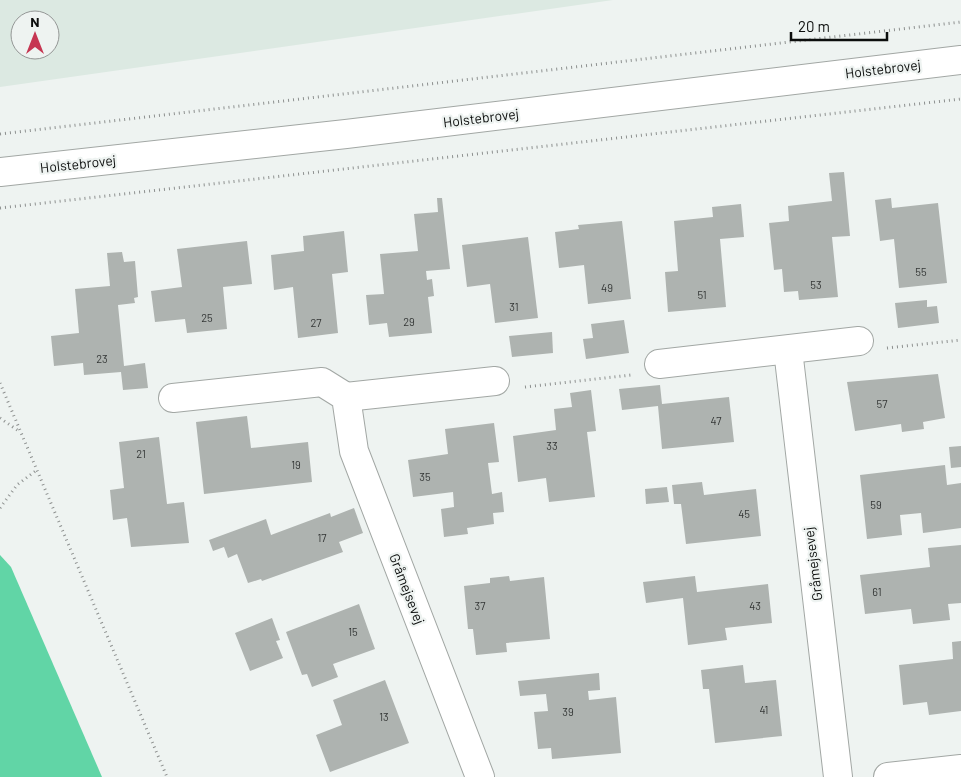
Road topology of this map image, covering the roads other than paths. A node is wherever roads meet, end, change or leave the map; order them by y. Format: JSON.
{"nodes":[{"id":1,"x":961,"y":60,"type":"edge"},
{"id":2,"x":0,"y":172,"type":"edge"},
{"id":3,"x":859,"y":342,"type":"road end"},
{"id":4,"x":788,"y":350,"type":"junction"},
{"id":5,"x":659,"y":364,"type":"road end"},
{"id":6,"x":495,"y":381,"type":"road end"},
{"id":7,"x":346,"y":397,"type":"junction"},
{"id":8,"x":173,"y":398,"type":"dead end"},
{"id":9,"x":961,"y":769,"type":"edge"},
{"id":10,"x":480,"y":777,"type":"edge"},
{"id":11,"x":838,"y":777,"type":"edge"},
{"id":12,"x":888,"y":777,"type":"edge"}],
"edges":[{"from":1,"to":2,"type":"street","name":"Holstebrovej"},
{"from":3,"to":4,"type":"street"},
{"from":4,"to":5,"type":"street"},
{"from":4,"to":11,"type":"street","name":"Gråmejsevej"},
{"from":6,"to":7,"type":"street"},
{"from":7,"to":8,"type":"street"},
{"from":7,"to":10,"type":"street","name":"Gråmejsevej"},
{"from":9,"to":12,"type":"street"}]}
